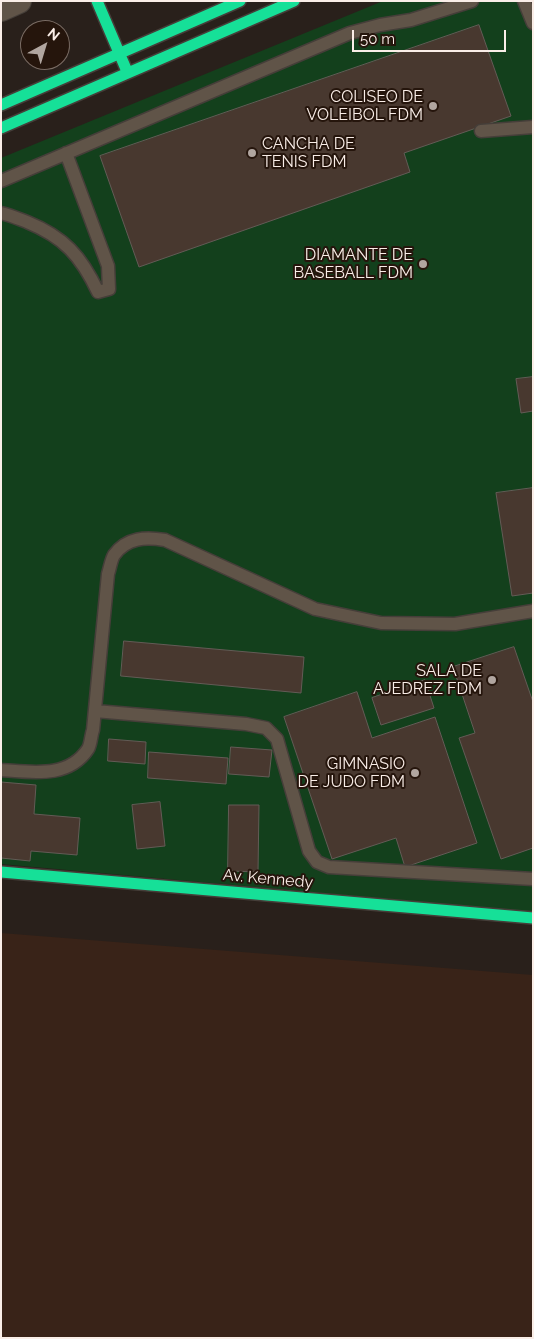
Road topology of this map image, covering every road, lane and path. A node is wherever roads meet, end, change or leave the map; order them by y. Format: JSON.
{"nodes":[{"id":1,"x":19,"y":1,"type":"edge"},
{"id":2,"x":97,"y":1,"type":"edge"},
{"id":3,"x":240,"y":1,"type":"edge"},
{"id":4,"x":294,"y":1,"type":"edge"},
{"id":5,"x":472,"y":1,"type":"edge"},
{"id":6,"x":524,"y":1,"type":"edge"},
{"id":7,"x":1,"y":9,"type":"edge"},
{"id":8,"x":533,"y":23,"type":"edge"},
{"id":9,"x":120,"y":54,"type":"junction"},
{"id":10,"x":128,"y":73,"type":"junction"},
{"id":11,"x":1,"y":105,"type":"edge"},
{"id":12,"x":533,"y":127,"type":"edge"},
{"id":13,"x":1,"y":128,"type":"edge"},
{"id":14,"x":481,"y":131,"type":"dead end"},
{"id":15,"x":66,"y":153,"type":"junction"},
{"id":16,"x":1,"y":181,"type":"edge"},
{"id":17,"x":1,"y":213,"type":"edge"},
{"id":18,"x":533,"y":611,"type":"edge"},
{"id":19,"x":94,"y":711,"type":"junction"},
{"id":20,"x":1,"y":770,"type":"edge"},
{"id":21,"x":1,"y":872,"type":"edge"},
{"id":22,"x":533,"y":879,"type":"edge"},
{"id":23,"x":533,"y":918,"type":"edge"}],
"edges":[{"from":1,"to":7,"type":"street"},
{"from":2,"to":9,"type":"street"},
{"from":3,"to":9,"type":"street"},
{"from":4,"to":10,"type":"street"},
{"from":5,"to":15,"type":"lane"},
{"from":6,"to":8,"type":"lane"},
{"from":9,"to":10,"type":"street"},
{"from":9,"to":11,"type":"street"},
{"from":10,"to":13,"type":"street"},
{"from":12,"to":14,"type":"lane"},
{"from":15,"to":16,"type":"lane"},
{"from":15,"to":17,"type":"lane"},
{"from":18,"to":19,"type":"lane"},
{"from":19,"to":20,"type":"lane"},
{"from":19,"to":22,"type":"lane"},
{"from":21,"to":23,"type":"street","name":"Av. Kennedy"}]}
